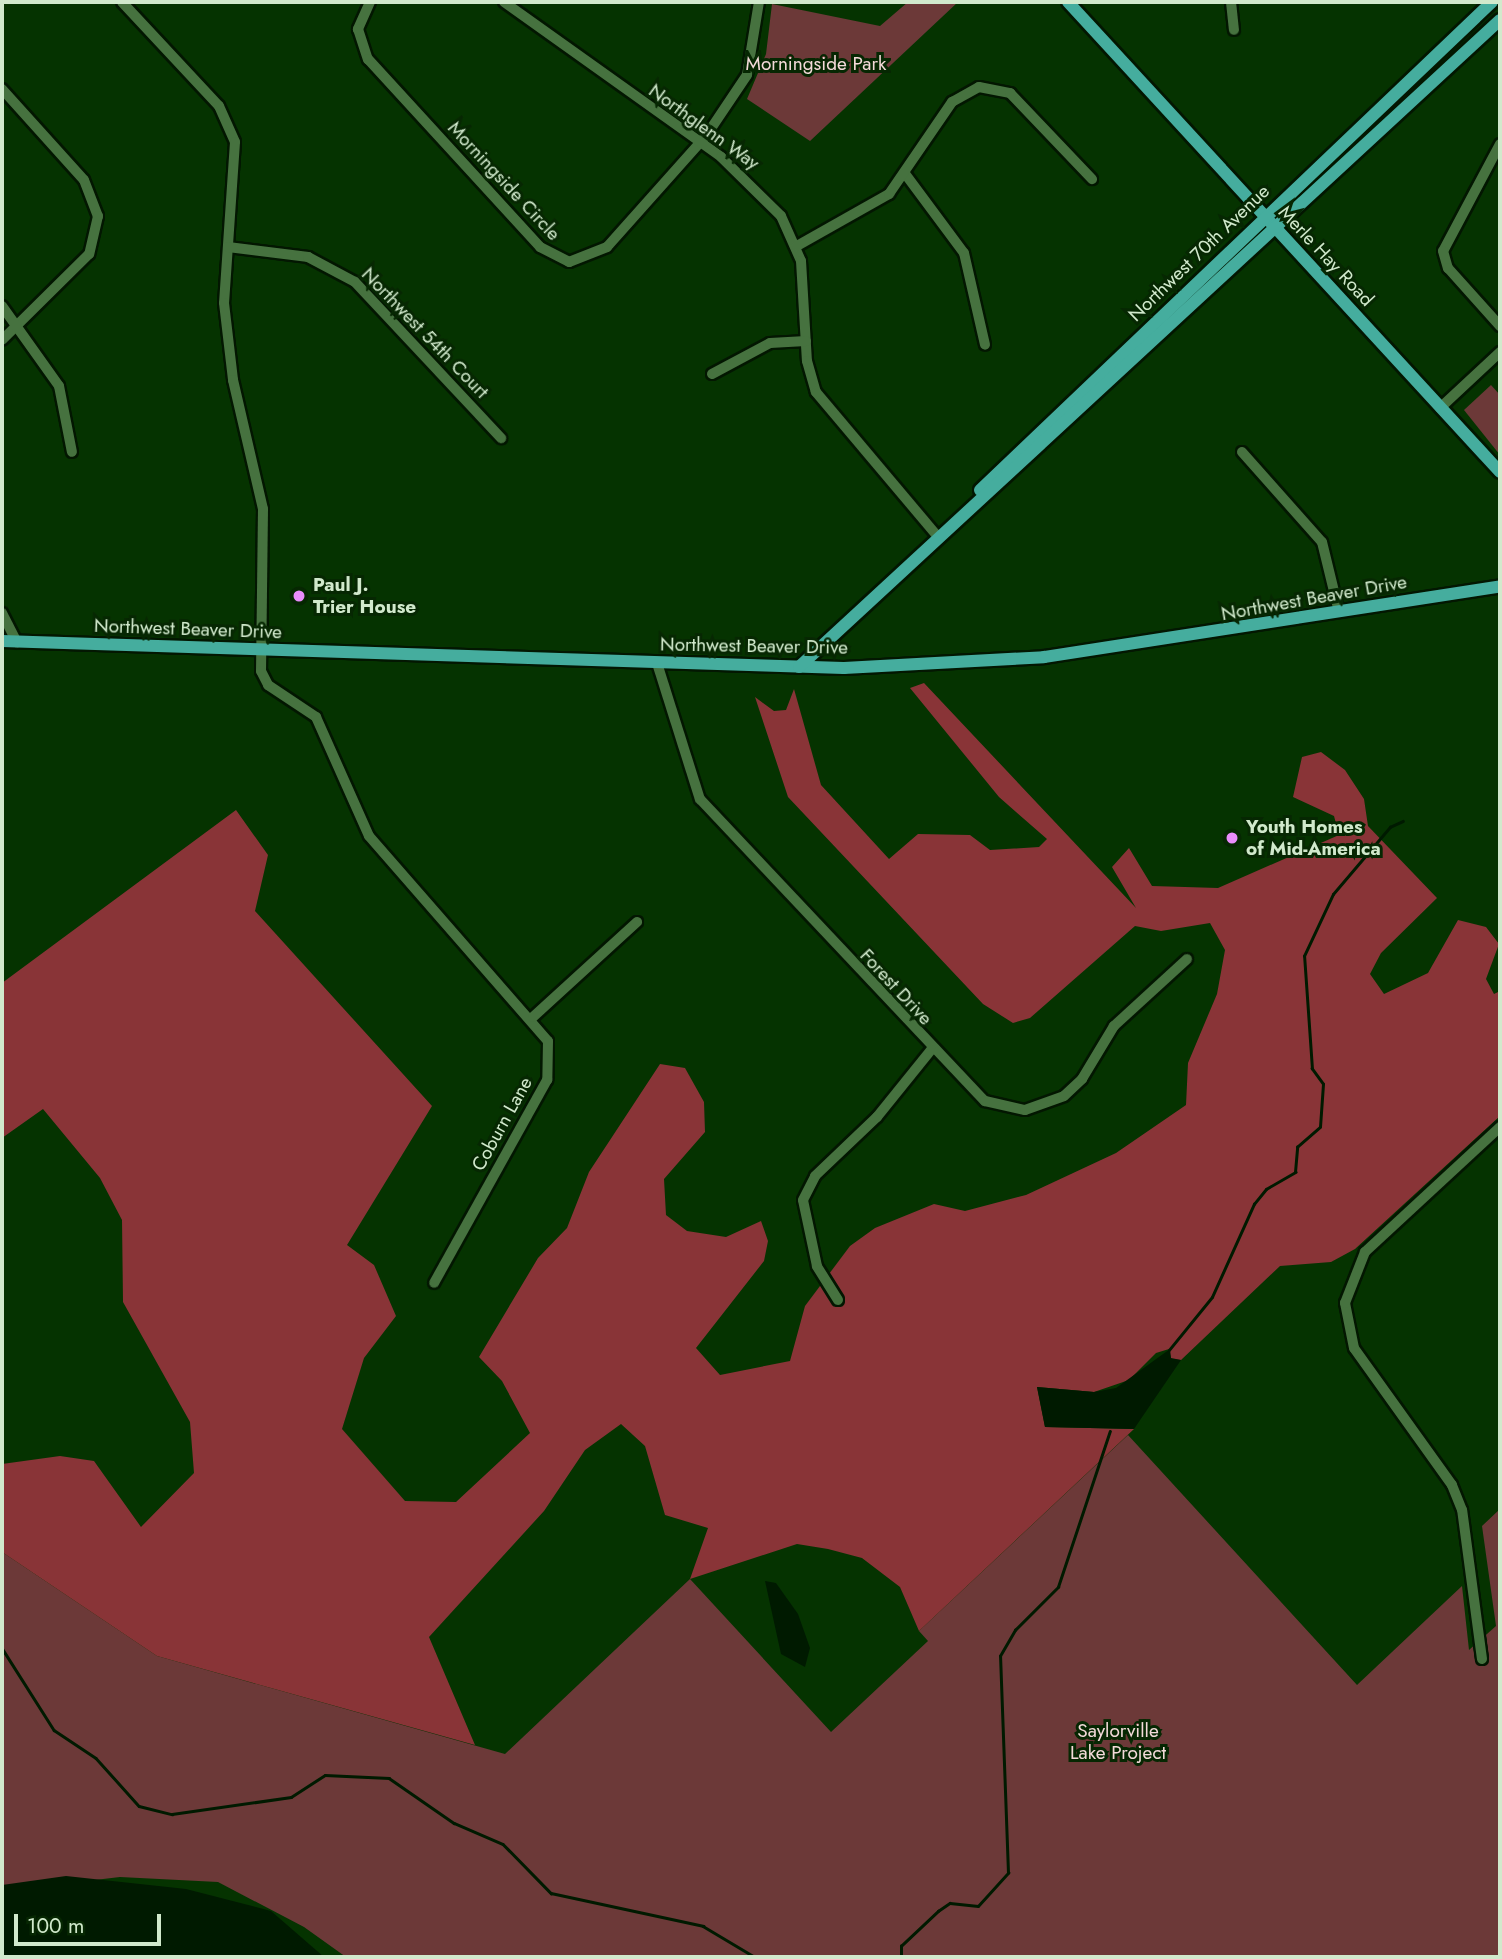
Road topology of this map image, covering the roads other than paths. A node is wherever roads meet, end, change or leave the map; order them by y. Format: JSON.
{"nodes":[{"id":1,"x":122,"y":2,"type":"edge"},
{"id":2,"x":370,"y":2,"type":"edge"},
{"id":3,"x":504,"y":2,"type":"edge"},
{"id":4,"x":759,"y":2,"type":"edge"},
{"id":5,"x":1068,"y":2,"type":"edge"},
{"id":6,"x":1231,"y":2,"type":"edge"},
{"id":7,"x":1492,"y":2,"type":"edge"},
{"id":8,"x":1500,"y":20,"type":"edge"},
{"id":9,"x":1234,"y":30,"type":"dead end"},
{"id":10,"x":2,"y":89,"type":"edge"},
{"id":11,"x":700,"y":144,"type":"junction"},
{"id":12,"x":1500,"y":144,"type":"edge"},
{"id":13,"x":906,"y":176,"type":"junction"},
{"id":14,"x":1092,"y":179,"type":"dead end"},
{"id":15,"x":1263,"y":217,"type":"junction"},
{"id":16,"x":1275,"y":229,"type":"junction"},
{"id":17,"x":797,"y":246,"type":"junction"},
{"id":18,"x":228,"y":247,"type":"junction"},
{"id":19,"x":2,"y":306,"type":"edge"},
{"id":20,"x":18,"y":324,"type":"junction"},
{"id":21,"x":1500,"y":326,"type":"edge"},
{"id":22,"x":2,"y":340,"type":"edge"},
{"id":23,"x":806,"y":341,"type":"junction"},
{"id":24,"x":985,"y":345,"type":"dead end"},
{"id":25,"x":1500,"y":352,"type":"edge"},
{"id":26,"x":712,"y":374,"type":"dead end"},
{"id":27,"x":1440,"y":408,"type":"junction"},
{"id":28,"x":501,"y":438,"type":"dead end"},
{"id":29,"x":72,"y":452,"type":"dead end"},
{"id":30,"x":1242,"y":452,"type":"dead end"},
{"id":31,"x":1500,"y":472,"type":"edge"},
{"id":32,"x":938,"y":537,"type":"junction"},
{"id":33,"x":1500,"y":586,"type":"edge"},
{"id":34,"x":1339,"y":612,"type":"junction"},
{"id":35,"x":2,"y":613,"type":"edge"},
{"id":36,"x":2,"y":641,"type":"edge"},
{"id":37,"x":18,"y":642,"type":"junction"},
{"id":38,"x":260,"y":651,"type":"junction"},
{"id":39,"x":657,"y":663,"type":"junction"},
{"id":40,"x":799,"y":667,"type":"junction"},
{"id":41,"x":638,"y":922,"type":"dead end"},
{"id":42,"x":1187,"y":959,"type":"dead end"},
{"id":43,"x":533,"y":1017,"type":"junction"},
{"id":44,"x":931,"y":1050,"type":"junction"},
{"id":45,"x":1500,"y":1127,"type":"edge"},
{"id":46,"x":434,"y":1283,"type":"dead end"},
{"id":47,"x":838,"y":1300,"type":"dead end"},
{"id":48,"x":1482,"y":1659,"type":"dead end"}],
"edges":[{"from":1,"to":18,"type":"street"},
{"from":2,"to":11,"type":"street","name":"Morningside Circle"},
{"from":3,"to":11,"type":"street","name":"Northglenn Way"},
{"from":4,"to":11,"type":"street","name":"Morningside Circle"},
{"from":5,"to":15,"type":"main road","name":"Merle Hay Road"},
{"from":6,"to":9,"type":"street"},
{"from":7,"to":15,"type":"main road","name":"Northwest 70th Avenue"},
{"from":8,"to":16,"type":"main road","name":"Northwest 70th Avenue"},
{"from":10,"to":20,"type":"street"},
{"from":11,"to":17,"type":"street","name":"Northglenn Way"},
{"from":12,"to":21,"type":"street"},
{"from":13,"to":14,"type":"street"},
{"from":13,"to":17,"type":"street"},
{"from":13,"to":24,"type":"street"},
{"from":15,"to":16,"type":"main road","name":"Merle Hay Road"},
{"from":15,"to":32,"type":"main road","name":"Northwest 70th Avenue"},
{"from":16,"to":27,"type":"main road","name":"Merle Hay Road"},
{"from":16,"to":32,"type":"main road","name":"Northwest 70th Avenue"},
{"from":17,"to":23,"type":"street","name":"Northglenn Way"},
{"from":18,"to":28,"type":"street","name":"Northwest 54th Court"},
{"from":18,"to":38,"type":"street","name":"Coburn Lane"},
{"from":19,"to":20,"type":"street"},
{"from":20,"to":22,"type":"street"},
{"from":20,"to":29,"type":"street"},
{"from":23,"to":26,"type":"street"},
{"from":23,"to":32,"type":"street","name":"Northglenn Way"},
{"from":25,"to":27,"type":"street"},
{"from":27,"to":31,"type":"main road","name":"Merle Hay Road"},
{"from":30,"to":34,"type":"street"},
{"from":32,"to":40,"type":"main road","name":"Northwest 70th Avenue"},
{"from":33,"to":34,"type":"main road","name":"Northwest Beaver Drive"},
{"from":34,"to":40,"type":"main road","name":"Northwest Beaver Drive"},
{"from":35,"to":37,"type":"street"},
{"from":36,"to":37,"type":"main road","name":"Northwest Beaver Drive"},
{"from":37,"to":38,"type":"main road","name":"Northwest Beaver Drive"},
{"from":38,"to":39,"type":"main road","name":"Northwest Beaver Drive"},
{"from":38,"to":43,"type":"street","name":"Coburn Lane"},
{"from":39,"to":40,"type":"main road","name":"Northwest Beaver Drive"},
{"from":39,"to":44,"type":"street","name":"Forest Drive"},
{"from":41,"to":43,"type":"street"},
{"from":42,"to":44,"type":"street","name":"Forest Drive"},
{"from":43,"to":46,"type":"street","name":"Coburn Lane"},
{"from":44,"to":47,"type":"street"},
{"from":45,"to":48,"type":"street"}]}
